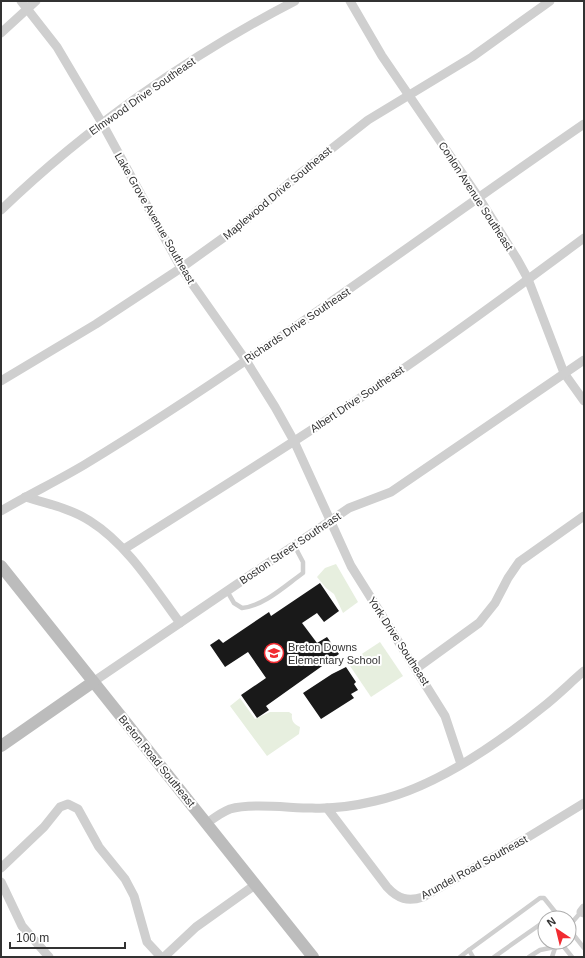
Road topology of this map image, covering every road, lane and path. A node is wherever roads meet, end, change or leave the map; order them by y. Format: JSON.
{"nodes":[{"id":1,"x":36,"y":1,"type":"edge"},
{"id":2,"x":295,"y":1,"type":"edge"},
{"id":3,"x":350,"y":1,"type":"edge"},
{"id":4,"x":550,"y":1,"type":"edge"},
{"id":5,"x":24,"y":4,"type":"edge"},
{"id":6,"x":1,"y":33,"type":"edge"},
{"id":7,"x":408,"y":95,"type":"junction"},
{"id":8,"x":102,"y":124,"type":"junction"},
{"id":9,"x":584,"y":124,"type":"edge"},
{"id":10,"x":479,"y":198,"type":"junction"},
{"id":11,"x":1,"y":210,"type":"edge"},
{"id":12,"x":584,"y":238,"type":"edge"},
{"id":13,"x":181,"y":268,"type":"junction"},
{"id":14,"x":528,"y":279,"type":"junction"},
{"id":15,"x":245,"y":359,"type":"junction"},
{"id":16,"x":584,"y":360,"type":"edge"},
{"id":17,"x":564,"y":373,"type":"junction"},
{"id":18,"x":1,"y":381,"type":"edge"},
{"id":19,"x":584,"y":401,"type":"edge"},
{"id":20,"x":294,"y":442,"type":"junction"},
{"id":21,"x":25,"y":497,"type":"junction"},
{"id":22,"x":1,"y":511,"type":"edge"},
{"id":23,"x":584,"y":516,"type":"edge"},
{"id":24,"x":330,"y":521,"type":"junction"},
{"id":25,"x":294,"y":545,"type":"junction"},
{"id":26,"x":124,"y":550,"type":"junction"},
{"id":27,"x":1,"y":566,"type":"edge"},
{"id":28,"x":227,"y":592,"type":"junction"},
{"id":29,"x":180,"y":623,"type":"junction"},
{"id":30,"x":417,"y":668,"type":"junction"},
{"id":31,"x":584,"y":672,"type":"edge"},
{"id":32,"x":94,"y":682,"type":"junction"},
{"id":33,"x":2,"y":744,"type":"edge"},
{"id":34,"x":461,"y":764,"type":"junction"},
{"id":35,"x":584,"y":803,"type":"edge"},
{"id":36,"x":327,"y":808,"type":"junction"},
{"id":37,"x":207,"y":823,"type":"junction"},
{"id":38,"x":1,"y":868,"type":"edge"},
{"id":39,"x":1,"y":882,"type":"edge"},
{"id":40,"x":255,"y":885,"type":"junction"},
{"id":41,"x":554,"y":910,"type":"edge"},
{"id":42,"x":537,"y":927,"type":"edge"},
{"id":43,"x":577,"y":939,"type":"edge"},
{"id":44,"x":584,"y":948,"type":"edge"},
{"id":45,"x":469,"y":950,"type":"junction"},
{"id":46,"x":540,"y":950,"type":"edge"},
{"id":47,"x":49,"y":957,"type":"edge"},
{"id":48,"x":161,"y":957,"type":"edge"},
{"id":49,"x":164,"y":957,"type":"edge"},
{"id":50,"x":313,"y":957,"type":"edge"},
{"id":51,"x":460,"y":957,"type":"edge"},
{"id":52,"x":473,"y":957,"type":"edge"},
{"id":53,"x":494,"y":957,"type":"edge"},
{"id":54,"x":529,"y":957,"type":"edge"}],
"edges":[{"from":1,"to":5,"type":"street"},
{"from":2,"to":8,"type":"street","name":"Elmwood Drive Southeast"},
{"from":3,"to":7,"type":"street","name":"Conlon Avenue Southeast"},
{"from":4,"to":7,"type":"street","name":"Maplewood Drive Southeast"},
{"from":5,"to":6,"type":"street"},
{"from":5,"to":8,"type":"street","name":"Lake Grove Avenue Southeast"},
{"from":7,"to":10,"type":"street","name":"Conlon Avenue Southeast"},
{"from":7,"to":13,"type":"street","name":"Maplewood Drive Southeast"},
{"from":8,"to":11,"type":"street","name":"Elmwood Drive Southeast"},
{"from":8,"to":13,"type":"street","name":"Lake Grove Avenue Southeast"},
{"from":9,"to":10,"type":"street","name":"Richards Drive Southeast"},
{"from":10,"to":14,"type":"street","name":"Conlon Avenue Southeast"},
{"from":10,"to":15,"type":"street","name":"Richards Drive Southeast"},
{"from":12,"to":14,"type":"street","name":"Albert Drive Southeast"},
{"from":13,"to":15,"type":"street","name":"Lake Grove Avenue Southeast"},
{"from":13,"to":18,"type":"street","name":"Maplewood Drive Southeast"},
{"from":14,"to":17,"type":"street","name":"Conlon Avenue Southeast"},
{"from":14,"to":20,"type":"street","name":"Albert Drive Southeast"},
{"from":15,"to":20,"type":"street","name":"Lake Grove Avenue Southeast"},
{"from":15,"to":21,"type":"street","name":"Richards Drive Southeast"},
{"from":16,"to":17,"type":"street","name":"Boston Street Southeast"},
{"from":17,"to":19,"type":"street","name":"Conlon Avenue Southeast"},
{"from":17,"to":24,"type":"street","name":"Boston Street Southeast"},
{"from":20,"to":24,"type":"street","name":"Lake Grove Avenue Southeast"},
{"from":20,"to":26,"type":"street","name":"Albert Drive Southeast"},
{"from":21,"to":22,"type":"street","name":"Richards Drive Southeast"},
{"from":21,"to":26,"type":"street"},
{"from":23,"to":30,"type":"street"},
{"from":24,"to":25,"type":"street","name":"Boston Street Southeast"},
{"from":24,"to":30,"type":"street","name":"York Drive Southeast"},
{"from":25,"to":28,"type":"street","name":"Boston Street Southeast"},
{"from":25,"to":28,"type":"lane"},
{"from":26,"to":29,"type":"street"},
{"from":27,"to":32,"type":"main road","name":"Breton Road Southeast"},
{"from":28,"to":29,"type":"street","name":"Boston Street Southeast"},
{"from":29,"to":32,"type":"street","name":"Boston Street Southeast"},
{"from":30,"to":34,"type":"street","name":"York Drive Southeast"},
{"from":31,"to":34,"type":"street"},
{"from":32,"to":33,"type":"main road","name":"Boston Street Southeast"},
{"from":32,"to":37,"type":"main road","name":"Breton Road Southeast"},
{"from":34,"to":36,"type":"street"},
{"from":35,"to":36,"type":"street","name":"Arundel Road Southeast"},
{"from":36,"to":37,"type":"street"},
{"from":37,"to":40,"type":"main road","name":"Breton Road Southeast"},
{"from":38,"to":48,"type":"street"},
{"from":39,"to":47,"type":"street"},
{"from":40,"to":49,"type":"street"},
{"from":40,"to":50,"type":"main road","name":"Breton Road Southeast"},
{"from":41,"to":45,"type":"lane"},
{"from":42,"to":53,"type":"lane"},
{"from":43,"to":44,"type":"lane"},
{"from":45,"to":51,"type":"lane"},
{"from":45,"to":52,"type":"lane"},
{"from":46,"to":54,"type":"lane"}]}
